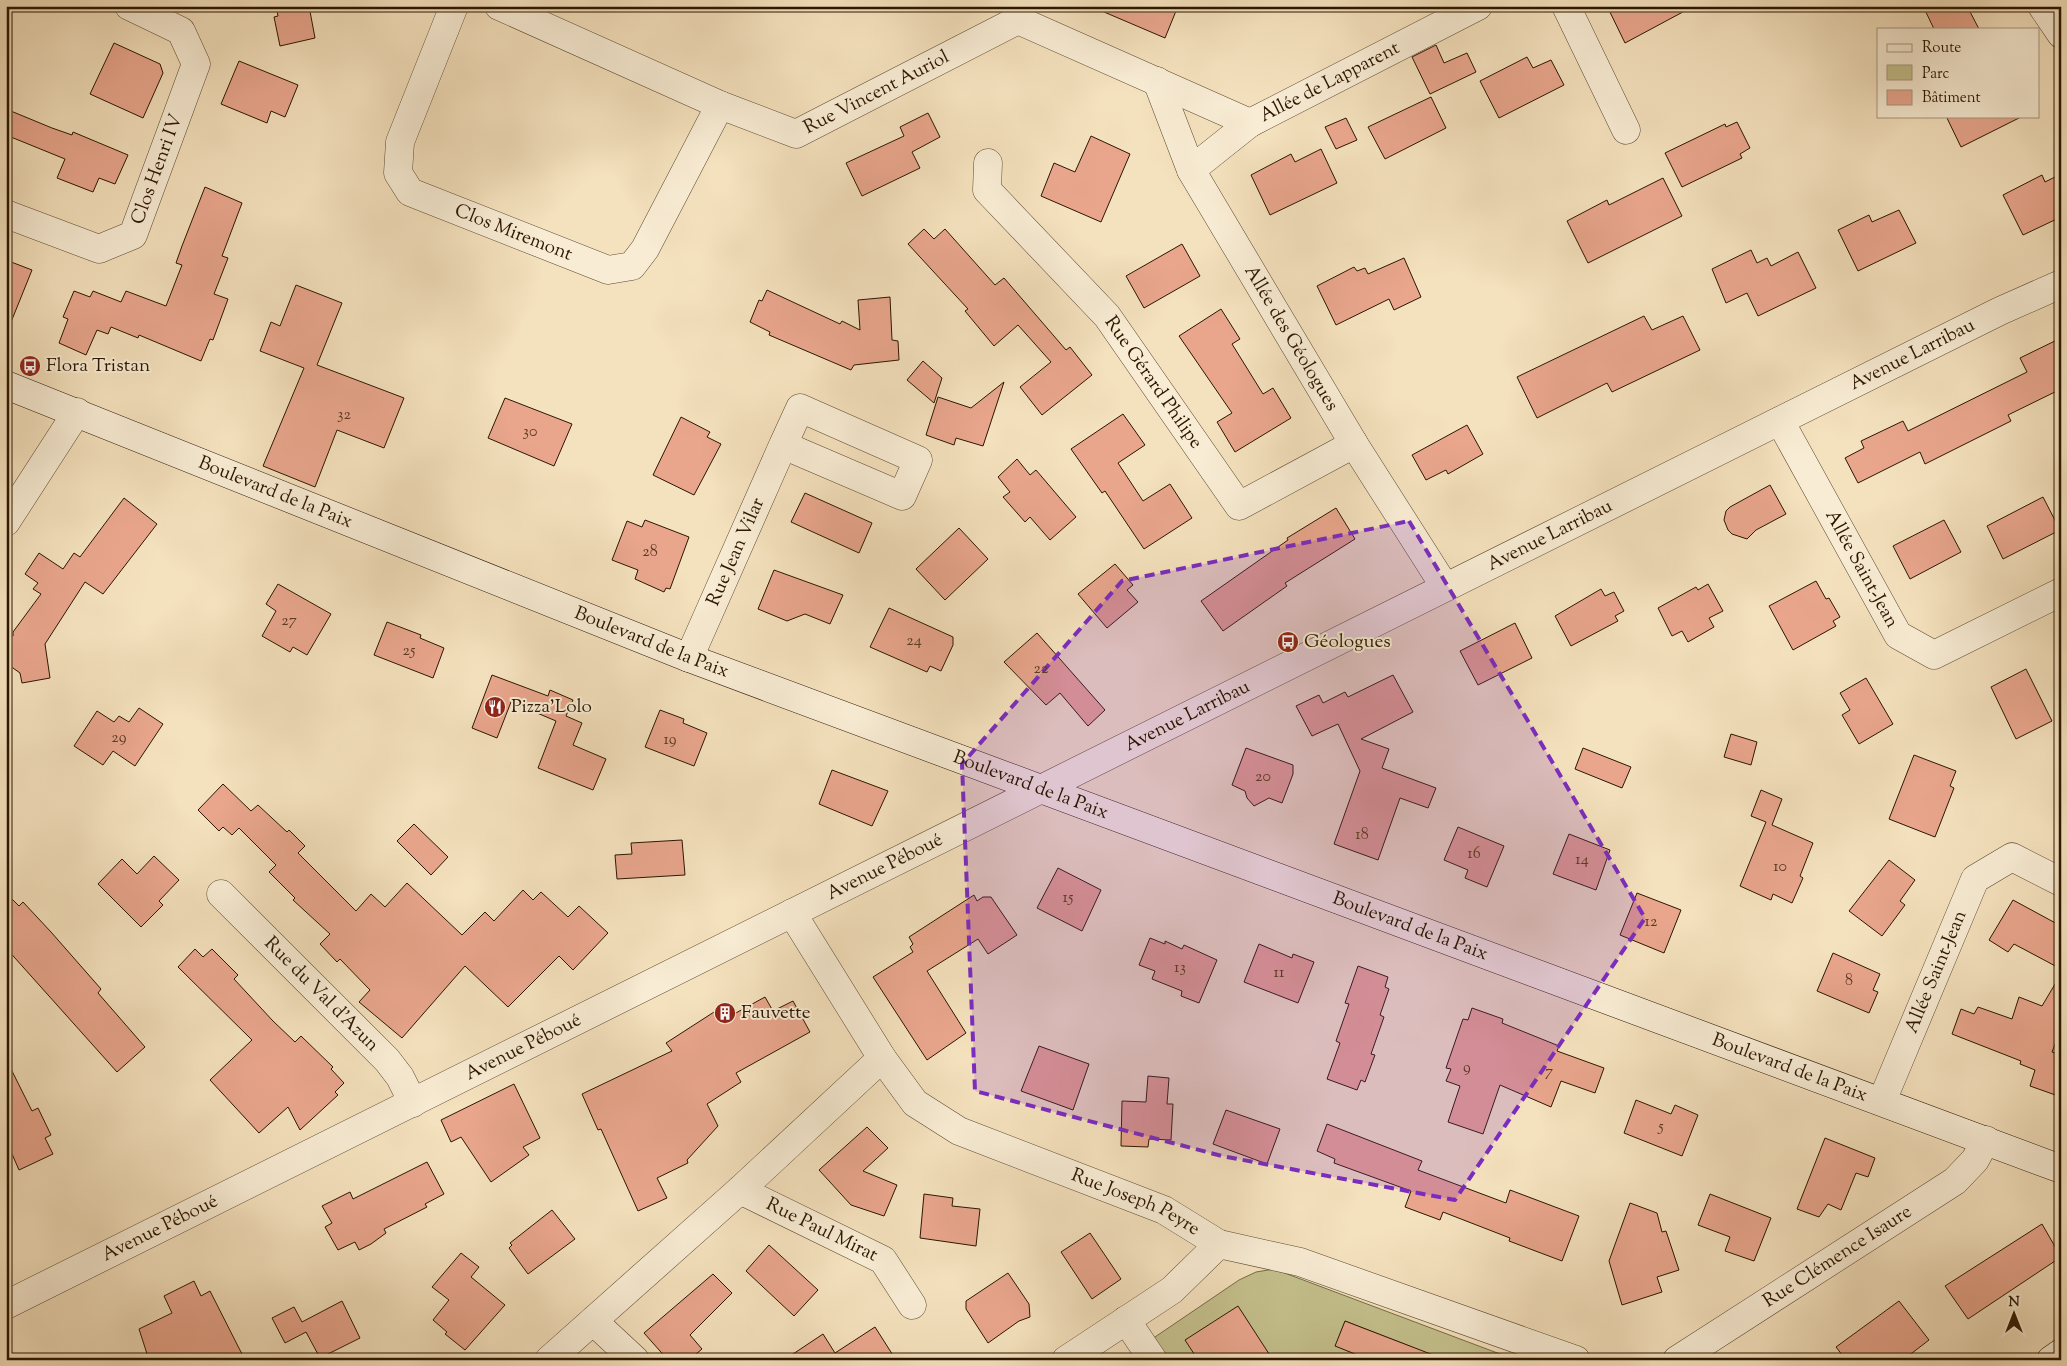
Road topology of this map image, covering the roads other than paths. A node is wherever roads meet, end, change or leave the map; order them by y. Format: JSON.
{"nodes":[{"id":1,"x":129,"y":6,"type":"edge"},
{"id":2,"x":454,"y":6,"type":"edge"},
{"id":3,"x":498,"y":6,"type":"edge"},
{"id":4,"x":1478,"y":6,"type":"edge"},
{"id":5,"x":1566,"y":6,"type":"edge"},
{"id":6,"x":2042,"y":6,"type":"edge"},
{"id":7,"x":2061,"y":34,"type":"edge"},
{"id":8,"x":1156,"y":81,"type":"junction"},
{"id":9,"x":720,"y":105,"type":"junction"},
{"id":10,"x":1250,"y":123,"type":"junction"},
{"id":11,"x":1626,"y":130,"type":"dead end"},
{"id":12,"x":988,"y":163,"type":"dead end"},
{"id":13,"x":1191,"y":170,"type":"junction"},
{"id":14,"x":6,"y":214,"type":"edge"},
{"id":15,"x":2061,"y":284,"type":"edge"},
{"id":16,"x":6,"y":385,"type":"edge"},
{"id":17,"x":77,"y":412,"type":"junction"},
{"id":18,"x":1780,"y":421,"type":"junction"},
{"id":19,"x":1354,"y":444,"type":"junction"},
{"id":20,"x":783,"y":446,"type":"dead end"},
{"id":21,"x":6,"y":522,"type":"edge"},
{"id":22,"x":1445,"y":588,"type":"junction"},
{"id":23,"x":2061,"y":592,"type":"edge"},
{"id":24,"x":689,"y":658,"type":"junction"},
{"id":25,"x":1040,"y":789,"type":"junction"},
{"id":26,"x":2061,"y":882,"type":"edge"},
{"id":27,"x":221,"y":894,"type":"dead end"},
{"id":28,"x":792,"y":913,"type":"junction"},
{"id":29,"x":882,"y":1058,"type":"junction"},
{"id":30,"x":1882,"y":1101,"type":"junction"},
{"id":31,"x":413,"y":1102,"type":"junction"},
{"id":32,"x":1986,"y":1140,"type":"junction"},
{"id":33,"x":2061,"y":1169,"type":"edge"},
{"id":34,"x":740,"y":1190,"type":"junction"},
{"id":35,"x":1219,"y":1244,"type":"junction"},
{"id":36,"x":912,"y":1304,"type":"dead end"},
{"id":37,"x":6,"y":1305,"type":"edge"},
{"id":38,"x":1126,"y":1320,"type":"junction"},
{"id":39,"x":593,"y":1321,"type":"junction"},
{"id":40,"x":2061,"y":1353,"type":"edge"},
{"id":41,"x":549,"y":1360,"type":"edge"},
{"id":42,"x":635,"y":1360,"type":"edge"},
{"id":43,"x":1066,"y":1360,"type":"edge"},
{"id":44,"x":1153,"y":1360,"type":"edge"},
{"id":45,"x":1576,"y":1360,"type":"edge"},
{"id":46,"x":1677,"y":1360,"type":"edge"},
{"id":47,"x":2051,"y":1360,"type":"edge"}],
"edges":[{"from":1,"to":14,"type":"street","name":"Clos Henri IV"},
{"from":2,"to":9,"type":"street","name":"Clos Miremont"},
{"from":3,"to":9,"type":"street","name":"Rue Vincent Auriol"},
{"from":4,"to":10,"type":"street","name":"Allée de Lapparent"},
{"from":5,"to":11,"type":"street"},
{"from":6,"to":7,"type":"street"},
{"from":8,"to":9,"type":"street","name":"Rue Vincent Auriol"},
{"from":8,"to":10,"type":"street","name":"Rue Vincent Auriol"},
{"from":8,"to":13,"type":"street","name":"Allée des Géologues"},
{"from":10,"to":13,"type":"street","name":"Allée de Lapparent"},
{"from":12,"to":19,"type":"street","name":"Rue Gérard Philipe"},
{"from":13,"to":19,"type":"street","name":"Allée des Géologues"},
{"from":15,"to":18,"type":"street","name":"Avenue Larribau"},
{"from":16,"to":17,"type":"street","name":"Boulevard de la Paix"},
{"from":17,"to":21,"type":"street"},
{"from":17,"to":24,"type":"street","name":"Boulevard de la Paix"},
{"from":18,"to":22,"type":"street","name":"Avenue Larribau"},
{"from":18,"to":23,"type":"street","name":"Allée Saint-Jean"},
{"from":19,"to":22,"type":"street","name":"Allée des Géologues"},
{"from":20,"to":24,"type":"street","name":"Rue Jean Vilar"},
{"from":22,"to":25,"type":"street","name":"Avenue Larribau"},
{"from":24,"to":25,"type":"street","name":"Boulevard de la Paix"},
{"from":25,"to":28,"type":"street","name":"Avenue Péboué"},
{"from":25,"to":30,"type":"street","name":"Boulevard de la Paix"},
{"from":26,"to":30,"type":"street","name":"Allée Saint-Jean"},
{"from":27,"to":31,"type":"street","name":"Rue du Val d'Azun"},
{"from":28,"to":29,"type":"street","name":"Rue Joseph Peyre"},
{"from":28,"to":31,"type":"street","name":"Avenue Péboué"},
{"from":29,"to":34,"type":"street","name":"Rue Paul Mirat"},
{"from":29,"to":35,"type":"street","name":"Rue Joseph Peyre"},
{"from":30,"to":32,"type":"street","name":"Boulevard de la Paix"},
{"from":31,"to":37,"type":"street","name":"Avenue Péboué"},
{"from":32,"to":33,"type":"street","name":"Boulevard de la Paix"},
{"from":32,"to":46,"type":"street","name":"Rue Clémence Isaure"},
{"from":34,"to":36,"type":"street","name":"Rue Paul Mirat"},
{"from":34,"to":39,"type":"street","name":"Rue Paul Mirat"},
{"from":35,"to":38,"type":"street"},
{"from":35,"to":45,"type":"street","name":"Rue Joseph Peyre"},
{"from":38,"to":43,"type":"street"},
{"from":38,"to":44,"type":"street"},
{"from":39,"to":41,"type":"street","name":"Rue Paul Mirat"},
{"from":39,"to":42,"type":"street"},
{"from":40,"to":47,"type":"street"}]}
